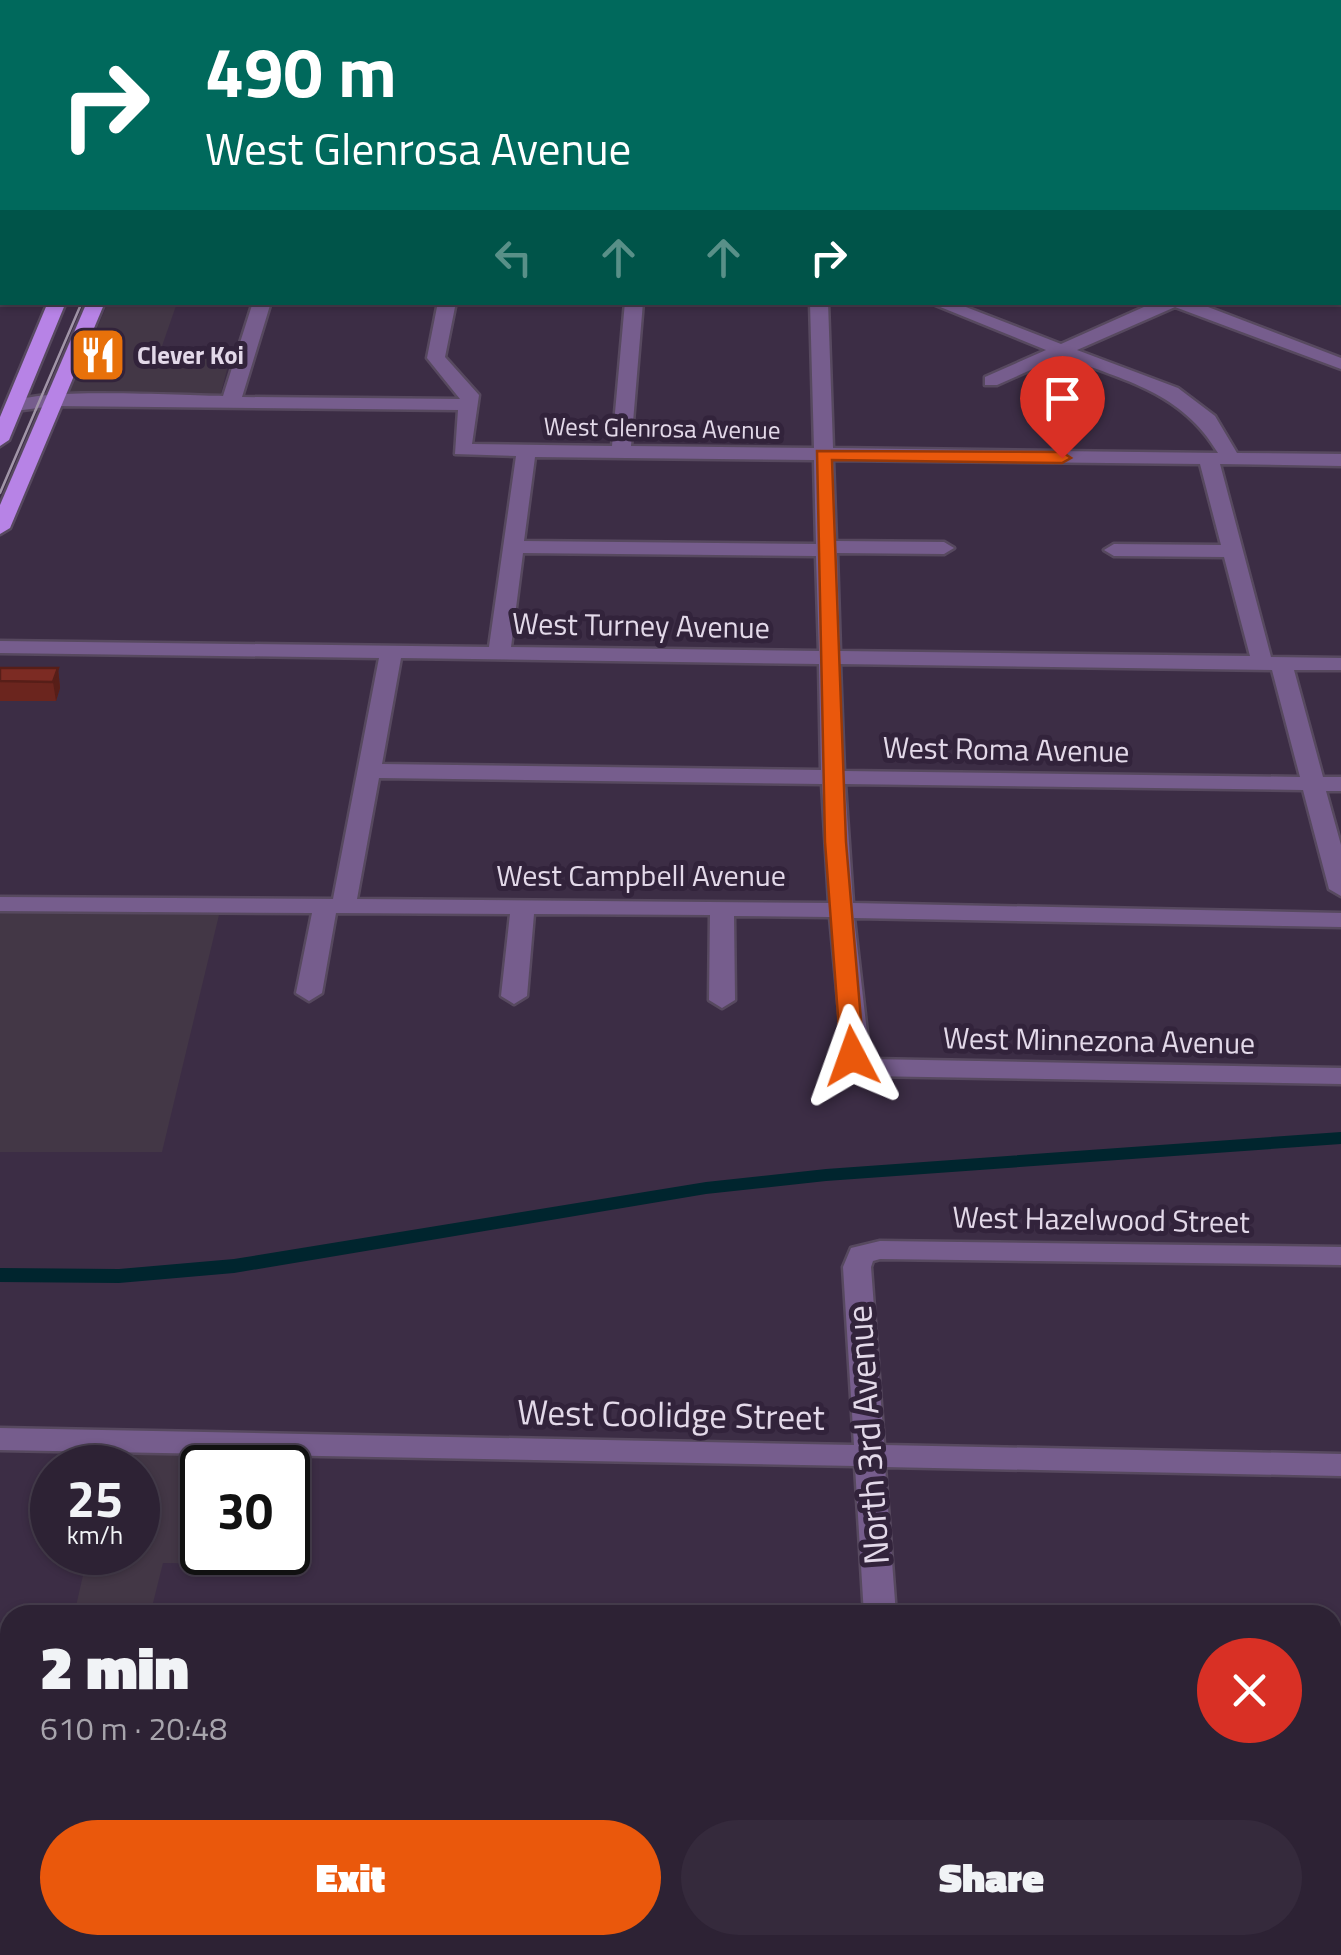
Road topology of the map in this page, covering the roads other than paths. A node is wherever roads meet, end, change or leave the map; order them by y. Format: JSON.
{"nodes":[{"id":1,"x":57,"y":305,"type":"edge"},
{"id":2,"x":95,"y":305,"type":"edge"},
{"id":3,"x":261,"y":305,"type":"edge"},
{"id":4,"x":445,"y":305,"type":"edge"},
{"id":5,"x":634,"y":305,"type":"edge"},
{"id":6,"x":819,"y":305,"type":"edge"},
{"id":7,"x":944,"y":305,"type":"edge"},
{"id":8,"x":1167,"y":305,"type":"edge"},
{"id":9,"x":1182,"y":305,"type":"edge"},
{"id":10,"x":1065,"y":350,"type":"junction"},
{"id":11,"x":1341,"y":364,"type":"edge"},
{"id":12,"x":992,"y":381,"type":"dead end"},
{"id":13,"x":53,"y":400,"type":"junction"},
{"id":14,"x":231,"y":402,"type":"junction"},
{"id":15,"x":15,"y":405,"type":"junction"},
{"id":16,"x":470,"y":405,"type":"junction"},
{"id":17,"x":0,"y":440,"type":"edge"},
{"id":18,"x":526,"y":452,"type":"junction"},
{"id":19,"x":621,"y":452,"type":"junction"},
{"id":20,"x":823,"y":454,"type":"junction"},
{"id":21,"x":1210,"y":460,"type":"junction"},
{"id":22,"x":1232,"y":460,"type":"junction"},
{"id":23,"x":1341,"y":460,"type":"edge"},
{"id":24,"x":0,"y":528,"type":"edge"},
{"id":25,"x":514,"y":547,"type":"junction"},
{"id":26,"x":825,"y":548,"type":"junction"},
{"id":27,"x":944,"y":548,"type":"dead end"},
{"id":28,"x":1114,"y":550,"type":"dead end"},
{"id":29,"x":1233,"y":551,"type":"junction"},
{"id":30,"x":0,"y":647,"type":"edge"},
{"id":31,"x":391,"y":652,"type":"junction"},
{"id":32,"x":499,"y":654,"type":"junction"},
{"id":33,"x":828,"y":658,"type":"junction"},
{"id":34,"x":1271,"y":663,"type":"junction"},
{"id":35,"x":1341,"y":664,"type":"edge"},
{"id":36,"x":369,"y":771,"type":"junction"},
{"id":37,"x":832,"y":778,"type":"junction"},
{"id":38,"x":1314,"y":784,"type":"junction"},
{"id":39,"x":1341,"y":784,"type":"edge"},
{"id":40,"x":1341,"y":889,"type":"edge"},
{"id":41,"x":0,"y":904,"type":"edge"},
{"id":42,"x":335,"y":906,"type":"junction"},
{"id":43,"x":523,"y":907,"type":"junction"},
{"id":44,"x":722,"y":908,"type":"junction"},
{"id":45,"x":839,"y":910,"type":"junction"},
{"id":46,"x":1341,"y":920,"type":"edge"},
{"id":47,"x":309,"y":992,"type":"dead end"},
{"id":48,"x":514,"y":996,"type":"dead end"},
{"id":49,"x":722,"y":1000,"type":"dead end"},
{"id":50,"x":1341,"y":1076,"type":"edge"},
{"id":51,"x":861,"y":1255,"type":"joint"},
{"id":52,"x":1341,"y":1256,"type":"edge"},
{"id":53,"x":0,"y":1439,"type":"edge"},
{"id":54,"x":870,"y":1456,"type":"junction"},
{"id":55,"x":1341,"y":1464,"type":"edge"},
{"id":56,"x":879,"y":1605,"type":"edge"}],
"edges":[{"from":1,"to":15,"type":"main road"},
{"from":2,"to":13,"type":"main road"},
{"from":3,"to":14,"type":"street"},
{"from":4,"to":16,"type":"street"},
{"from":5,"to":19,"type":"street"},
{"from":6,"to":20,"type":"street"},
{"from":7,"to":10,"type":"street"},
{"from":8,"to":10,"type":"street"},
{"from":9,"to":11,"type":"street"},
{"from":10,"to":12,"type":"street"},
{"from":10,"to":22,"type":"street"},
{"from":13,"to":14,"type":"street"},
{"from":13,"to":15,"type":"street"},
{"from":13,"to":24,"type":"main road"},
{"from":14,"to":16,"type":"street"},
{"from":15,"to":17,"type":"main road"},
{"from":16,"to":18,"type":"street","name":"West Glenrosa Avenue"},
{"from":18,"to":19,"type":"street","name":"West Glenrosa Avenue"},
{"from":18,"to":25,"type":"street"},
{"from":19,"to":20,"type":"street","name":"West Glenrosa Avenue"},
{"from":20,"to":21,"type":"street","name":"West Glenrosa Avenue"},
{"from":20,"to":26,"type":"street"},
{"from":21,"to":22,"type":"street","name":"West Glenrosa Avenue"},
{"from":21,"to":29,"type":"street"},
{"from":22,"to":23,"type":"street","name":"West Glenrosa Avenue"},
{"from":25,"to":26,"type":"street"},
{"from":25,"to":32,"type":"street"},
{"from":26,"to":27,"type":"street"},
{"from":26,"to":33,"type":"street"},
{"from":28,"to":29,"type":"street"},
{"from":29,"to":34,"type":"street"},
{"from":30,"to":31,"type":"street","name":"West Turney Avenue"},
{"from":31,"to":32,"type":"street","name":"West Turney Avenue"},
{"from":31,"to":36,"type":"street"},
{"from":32,"to":33,"type":"street","name":"West Turney Avenue"},
{"from":33,"to":34,"type":"street","name":"West Turney Avenue"},
{"from":33,"to":37,"type":"street"},
{"from":34,"to":35,"type":"street","name":"West Turney Avenue"},
{"from":34,"to":38,"type":"street"},
{"from":36,"to":37,"type":"street","name":"West Roma Avenue"},
{"from":36,"to":42,"type":"street"},
{"from":37,"to":38,"type":"street","name":"West Roma Avenue"},
{"from":37,"to":45,"type":"street"},
{"from":38,"to":39,"type":"street","name":"West Roma Avenue"},
{"from":38,"to":40,"type":"street"},
{"from":41,"to":42,"type":"street","name":"West Campbell Avenue"},
{"from":42,"to":43,"type":"street","name":"West Campbell Avenue"},
{"from":42,"to":47,"type":"street"},
{"from":43,"to":44,"type":"street","name":"West Campbell Avenue"},
{"from":43,"to":48,"type":"street"},
{"from":44,"to":45,"type":"street","name":"West Campbell Avenue"},
{"from":44,"to":49,"type":"street"},
{"from":45,"to":46,"type":"street","name":"West Campbell Avenue"},
{"from":45,"to":50,"type":"street","name":"West Minnezona Avenue"},
{"from":51,"to":52,"type":"street","name":"West Hazelwood Street"},
{"from":51,"to":54,"type":"street","name":"North 3rd Avenue"},
{"from":53,"to":54,"type":"street","name":"West Coolidge Street"},
{"from":54,"to":55,"type":"street","name":"West Coolidge Street"},
{"from":54,"to":56,"type":"street","name":"North 3rd Avenue"}]}
